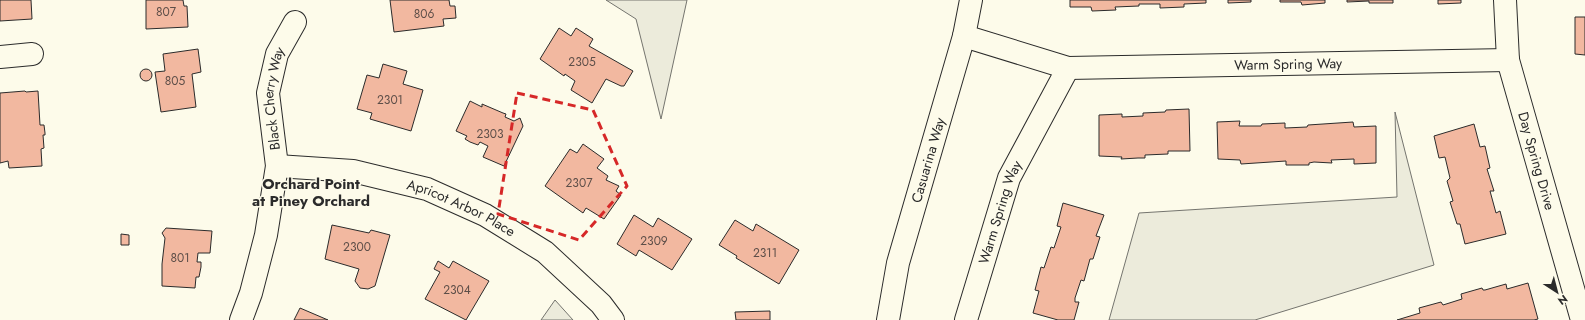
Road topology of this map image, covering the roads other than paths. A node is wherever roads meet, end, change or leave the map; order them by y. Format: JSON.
{"nodes":[{"id":1,"x":971,"y":0,"type":"edge"},
{"id":2,"x":1505,"y":0,"type":"edge"},
{"id":3,"x":295,"y":22,"type":"dead end"},
{"id":4,"x":964,"y":36,"type":"junction"},
{"id":5,"x":32,"y":54,"type":"dead end"},
{"id":6,"x":0,"y":57,"type":"edge"},
{"id":7,"x":1508,"y":60,"type":"junction"},
{"id":8,"x":1068,"y":68,"type":"junction"},
{"id":9,"x":277,"y":166,"type":"junction"},
{"id":10,"x":241,"y":320,"type":"edge"},
{"id":11,"x":613,"y":320,"type":"edge"},
{"id":12,"x":888,"y":320,"type":"edge"},
{"id":13,"x":966,"y":320,"type":"edge"},
{"id":14,"x":1582,"y":320,"type":"edge"}],
"edges":[{"from":1,"to":4,"type":"street","name":"Casuarina Way"},
{"from":2,"to":7,"type":"street","name":"Day Spring Drive"},
{"from":3,"to":9,"type":"street","name":"Black Cherry Way"},
{"from":4,"to":8,"type":"street","name":"Warm Spring Way"},
{"from":4,"to":12,"type":"street","name":"Casuarina Way"},
{"from":5,"to":6,"type":"street"},
{"from":7,"to":8,"type":"street","name":"Warm Spring Way"},
{"from":7,"to":14,"type":"street","name":"Day Spring Drive"},
{"from":8,"to":13,"type":"street","name":"Warm Spring Way"},
{"from":9,"to":10,"type":"street","name":"Black Cherry Way"},
{"from":9,"to":11,"type":"street","name":"Apricot Arbor Place"}]}
